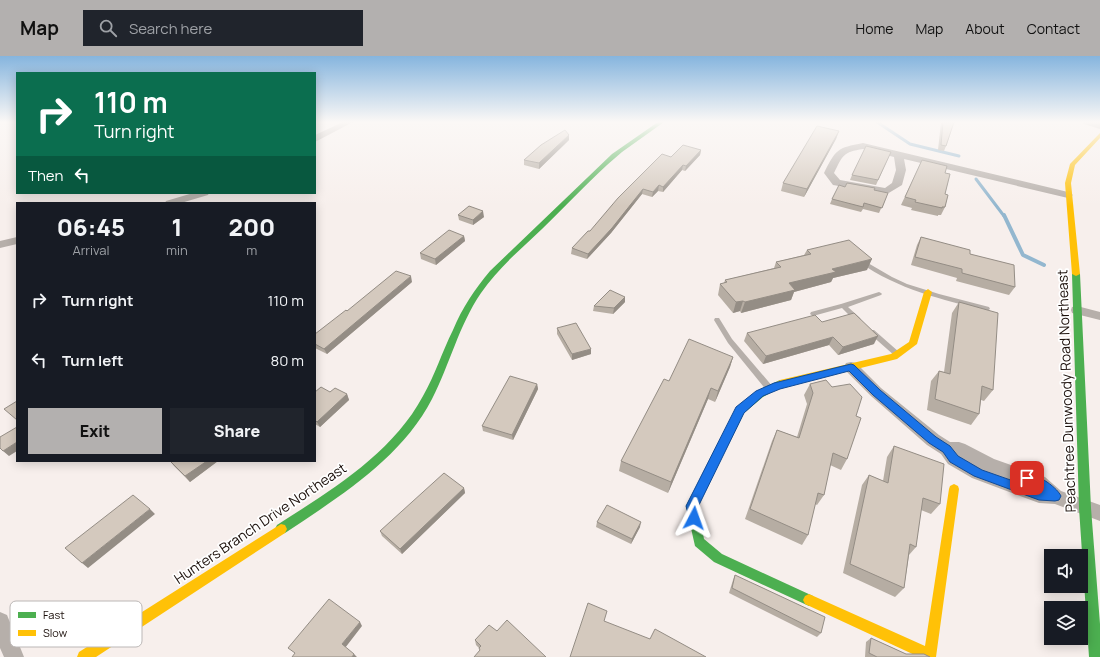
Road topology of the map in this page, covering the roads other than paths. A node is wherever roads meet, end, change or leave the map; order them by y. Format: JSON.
{"nodes":[{"id":1,"x":621,"y":150,"type":"edge"},
{"id":2,"x":844,"y":150,"type":"edge"},
{"id":3,"x":879,"y":150,"type":"edge"},
{"id":4,"x":1086,"y":150,"type":"edge"},
{"id":5,"x":898,"y":155,"type":"junction"},
{"id":6,"x":201,"y":194,"type":"edge"},
{"id":7,"x":1068,"y":195,"type":"junction"},
{"id":8,"x":173,"y":202,"type":"edge"},
{"id":9,"x":16,"y":240,"type":"edge"},
{"id":10,"x":0,"y":245,"type":"edge"},
{"id":11,"x":854,"y":255,"type":"edge"},
{"id":12,"x":928,"y":292,"type":"junction"},
{"id":13,"x":879,"y":294,"type":"dead end"},
{"id":14,"x":843,"y":306,"type":"junction"},
{"id":15,"x":987,"y":309,"type":"edge"},
{"id":16,"x":1077,"y":310,"type":"junction"},
{"id":17,"x":813,"y":314,"type":"edge"},
{"id":18,"x":1100,"y":316,"type":"edge"},
{"id":19,"x":717,"y":320,"type":"dead end"},
{"id":20,"x":897,"y":355,"type":"junction"},
{"id":21,"x":851,"y":367,"type":"junction"},
{"id":22,"x":770,"y":389,"type":"junction"},
{"id":23,"x":953,"y":449,"type":"junction"},
{"id":24,"x":954,"y":489,"type":"dead end"},
{"id":25,"x":1055,"y":496,"type":"junction"},
{"id":26,"x":1093,"y":510,"type":"edge"},
{"id":27,"x":142,"y":619,"type":"edge"},
{"id":28,"x":0,"y":622,"type":"edge"},
{"id":29,"x":99,"y":647,"type":"edge"},
{"id":30,"x":14,"y":657,"type":"edge"},
{"id":31,"x":84,"y":657,"type":"edge"},
{"id":32,"x":1096,"y":657,"type":"edge"}],
"edges":[{"from":1,"to":27,"type":"street","name":"Hunters Branch Drive Northeast"},
{"from":2,"to":5,"type":"street"},
{"from":3,"to":5,"type":"street"},
{"from":4,"to":7,"type":"street","name":"Peachtree Dunwoody Road Northeast"},
{"from":5,"to":7,"type":"street"},
{"from":6,"to":8,"type":"street"},
{"from":7,"to":16,"type":"street","name":"Peachtree Dunwoody Road Northeast"},
{"from":9,"to":10,"type":"street"},
{"from":11,"to":12,"type":"lane"},
{"from":12,"to":15,"type":"lane"},
{"from":12,"to":20,"type":"street"},
{"from":13,"to":14,"type":"lane"},
{"from":14,"to":17,"type":"lane"},
{"from":14,"to":20,"type":"lane"},
{"from":16,"to":18,"type":"street"},
{"from":16,"to":26,"type":"street","name":"Peachtree Dunwoody Road Northeast"},
{"from":19,"to":22,"type":"lane"},
{"from":20,"to":21,"type":"street"},
{"from":21,"to":22,"type":"street"},
{"from":21,"to":23,"type":"street"},
{"from":22,"to":24,"type":"street"},
{"from":23,"to":25,"type":"street"},
{"from":23,"to":25,"type":"street"},
{"from":25,"to":26,"type":"street"},
{"from":26,"to":32,"type":"street","name":"Peachtree Dunwoody Road Northeast"},
{"from":28,"to":30,"type":"street"},
{"from":29,"to":31,"type":"street","name":"Hunters Branch Drive Northeast"}]}
